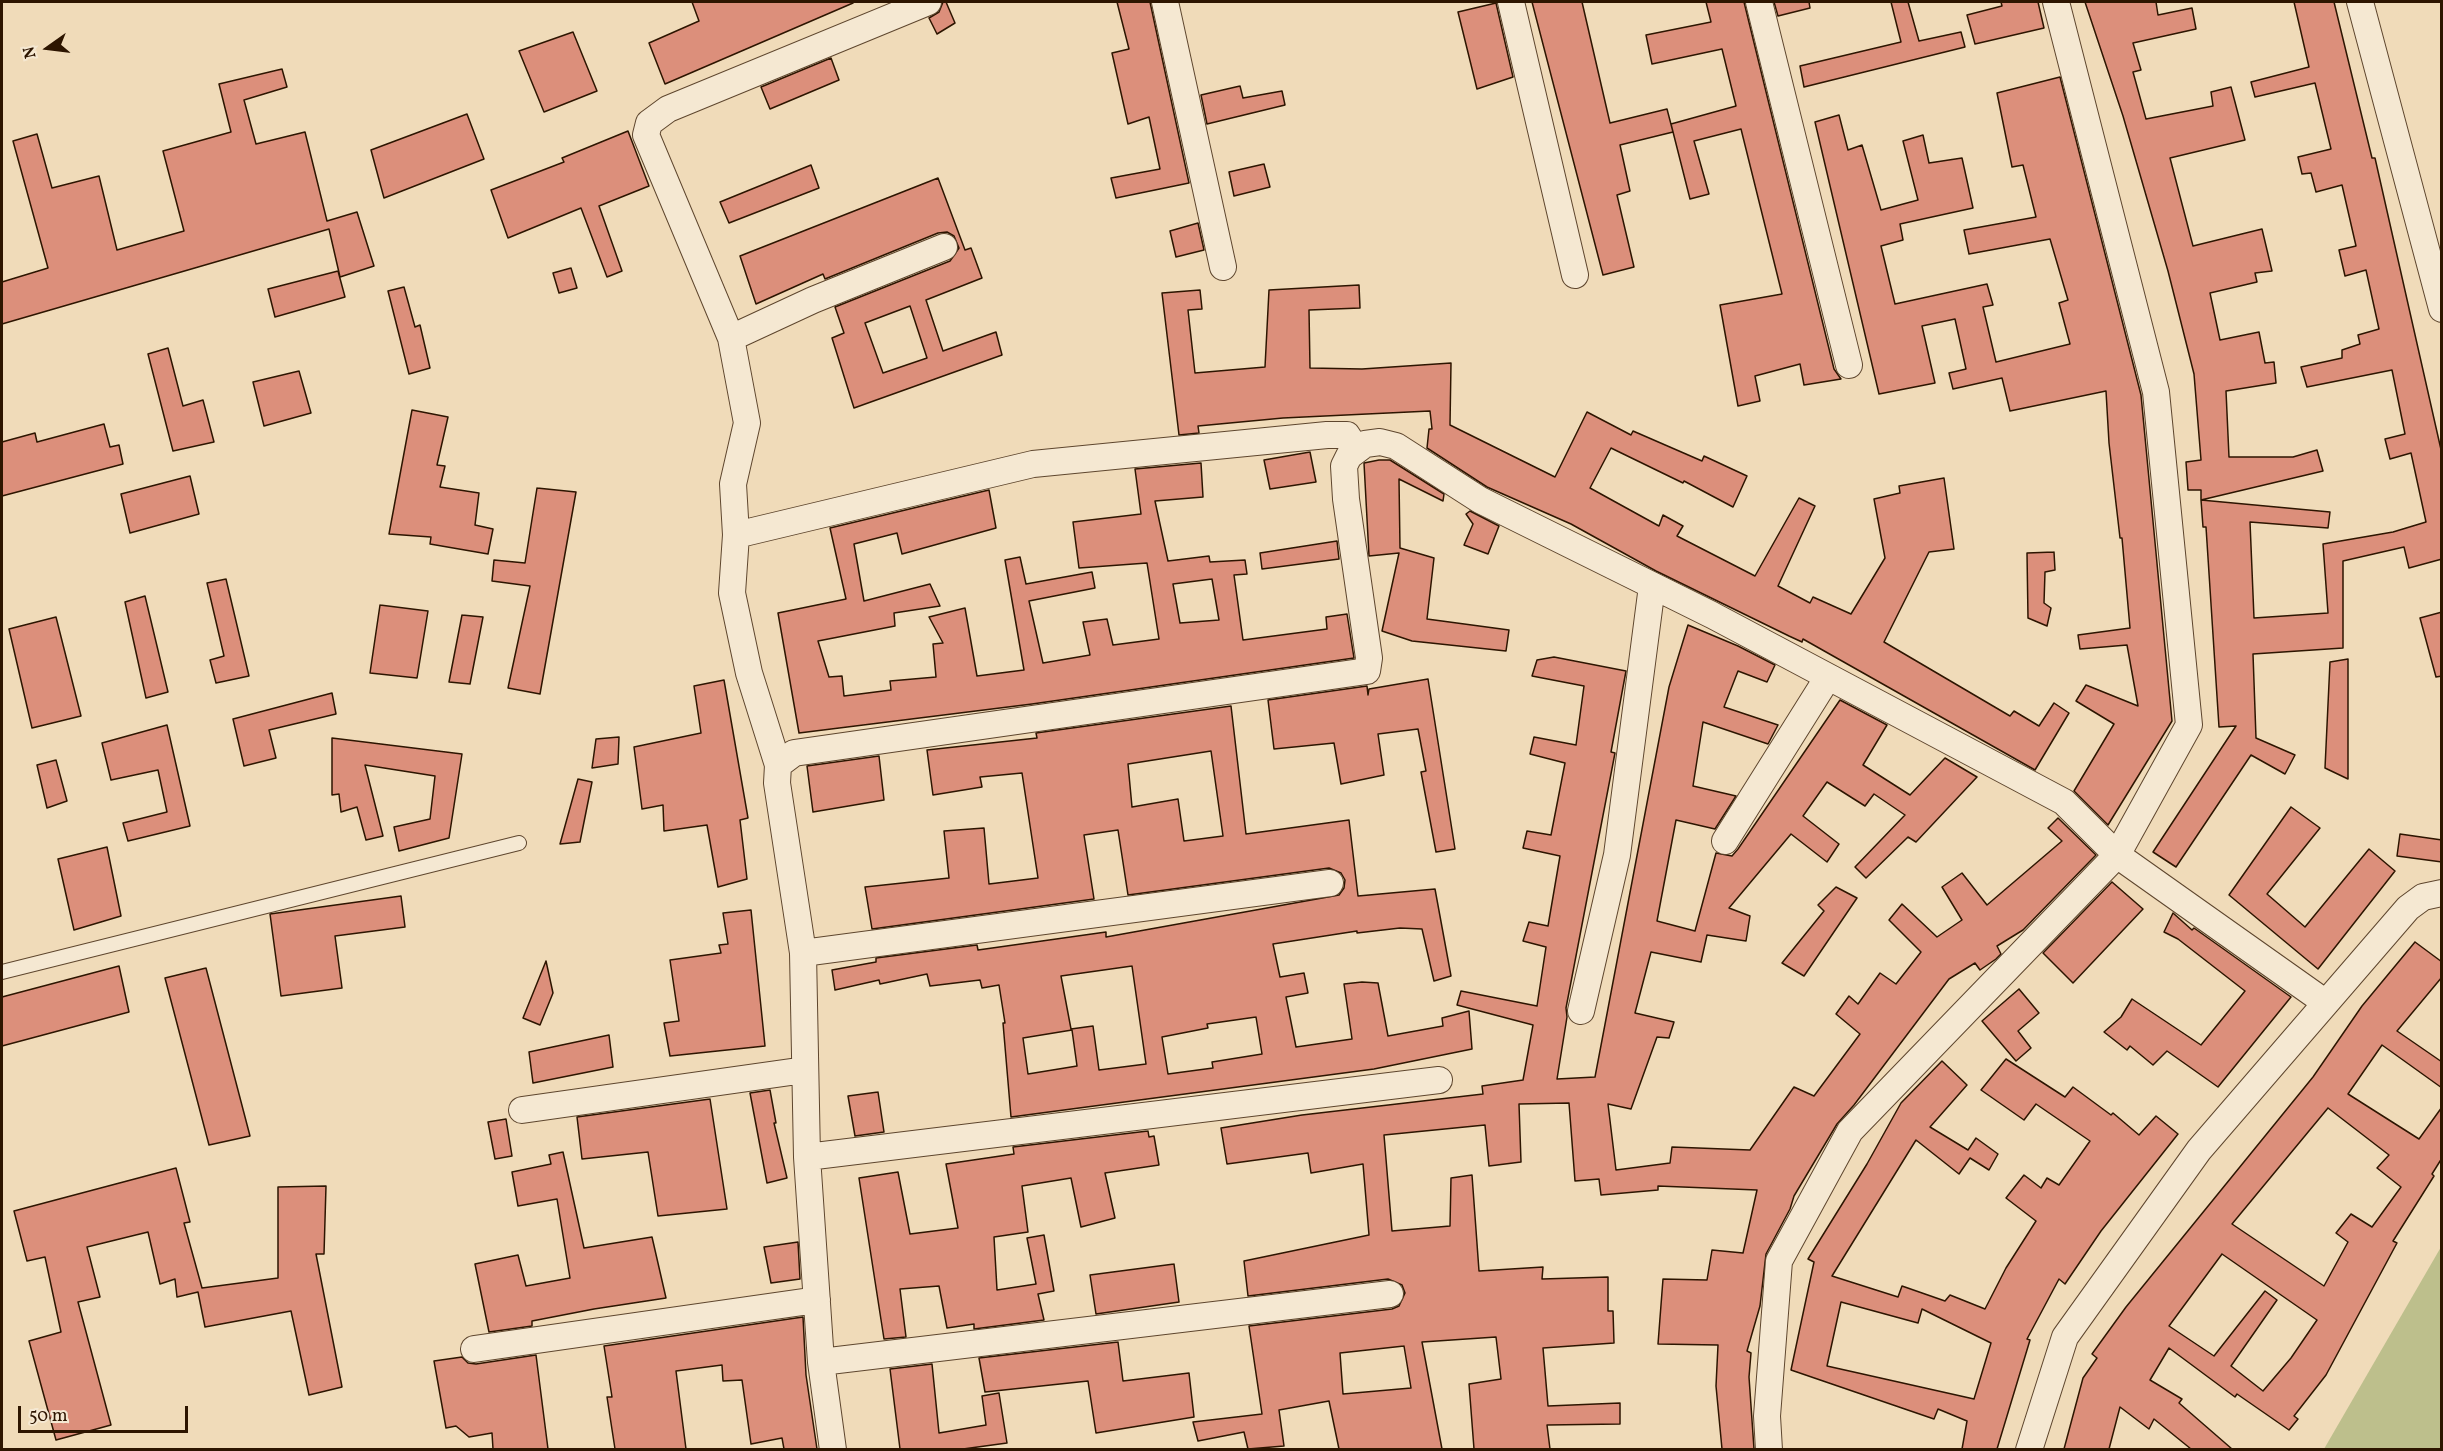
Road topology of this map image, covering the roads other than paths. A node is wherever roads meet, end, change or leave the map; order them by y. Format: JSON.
{"nodes":[{"id":1,"x":928,"y":2,"type":"edge"},
{"id":2,"x":1165,"y":2,"type":"edge"},
{"id":3,"x":1511,"y":2,"type":"edge"},
{"id":4,"x":1759,"y":2,"type":"edge"},
{"id":5,"x":2056,"y":2,"type":"edge"},
{"id":6,"x":2360,"y":2,"type":"edge"},
{"id":7,"x":944,"y":247,"type":"dead end"},
{"id":8,"x":1223,"y":267,"type":"dead end"},
{"id":9,"x":1575,"y":274,"type":"dead end"},
{"id":10,"x":2442,"y":309,"type":"edge"},
{"id":11,"x":731,"y":338,"type":"junction"},
{"id":12,"x":1849,"y":364,"type":"dead end"},
{"id":13,"x":1356,"y":449,"type":"junction"},
{"id":14,"x":736,"y":535,"type":"junction"},
{"id":15,"x":1652,"y":586,"type":"junction"},
{"id":16,"x":1828,"y":677,"type":"junction"},
{"id":17,"x":778,"y":765,"type":"junction"},
{"id":18,"x":1725,"y":841,"type":"dead end"},
{"id":19,"x":519,"y":843,"type":"dead end"},
{"id":20,"x":2117,"y":855,"type":"junction"},
{"id":21,"x":1330,"y":883,"type":"dead end"},
{"id":22,"x":2442,"y":893,"type":"edge"},
{"id":23,"x":803,"y":953,"type":"junction"},
{"id":24,"x":2,"y":972,"type":"edge"},
{"id":25,"x":2326,"y":1003,"type":"junction"},
{"id":26,"x":1581,"y":1011,"type":"dead end"},
{"id":27,"x":805,"y":1070,"type":"junction"},
{"id":28,"x":1439,"y":1080,"type":"dead end"},
{"id":29,"x":522,"y":1110,"type":"dead end"},
{"id":30,"x":807,"y":1157,"type":"junction"},
{"id":31,"x":1390,"y":1294,"type":"dead end"},
{"id":32,"x":817,"y":1300,"type":"junction"},
{"id":33,"x":474,"y":1349,"type":"dead end"},
{"id":34,"x":821,"y":1362,"type":"junction"},
{"id":35,"x":833,"y":1449,"type":"edge"},
{"id":36,"x":1769,"y":1449,"type":"edge"},
{"id":37,"x":2028,"y":1449,"type":"edge"}],
"edges":[{"from":1,"to":11,"type":"street"},
{"from":2,"to":8,"type":"street"},
{"from":3,"to":9,"type":"street"},
{"from":4,"to":12,"type":"street"},
{"from":5,"to":20,"type":"street"},
{"from":6,"to":10,"type":"street"},
{"from":7,"to":11,"type":"street"},
{"from":11,"to":14,"type":"street"},
{"from":13,"to":14,"type":"street"},
{"from":13,"to":15,"type":"street"},
{"from":13,"to":17,"type":"street"},
{"from":14,"to":17,"type":"street"},
{"from":15,"to":16,"type":"street"},
{"from":15,"to":26,"type":"street"},
{"from":16,"to":18,"type":"street"},
{"from":16,"to":20,"type":"street"},
{"from":17,"to":23,"type":"street"},
{"from":19,"to":24,"type":"lane"},
{"from":20,"to":25,"type":"street"},
{"from":20,"to":36,"type":"street"},
{"from":21,"to":23,"type":"street"},
{"from":22,"to":25,"type":"street"},
{"from":23,"to":27,"type":"street"},
{"from":25,"to":37,"type":"street"},
{"from":27,"to":29,"type":"street"},
{"from":27,"to":30,"type":"street"},
{"from":28,"to":30,"type":"street"},
{"from":30,"to":32,"type":"street"},
{"from":31,"to":34,"type":"street"},
{"from":32,"to":33,"type":"street"},
{"from":32,"to":34,"type":"street"},
{"from":34,"to":35,"type":"street"}]}
